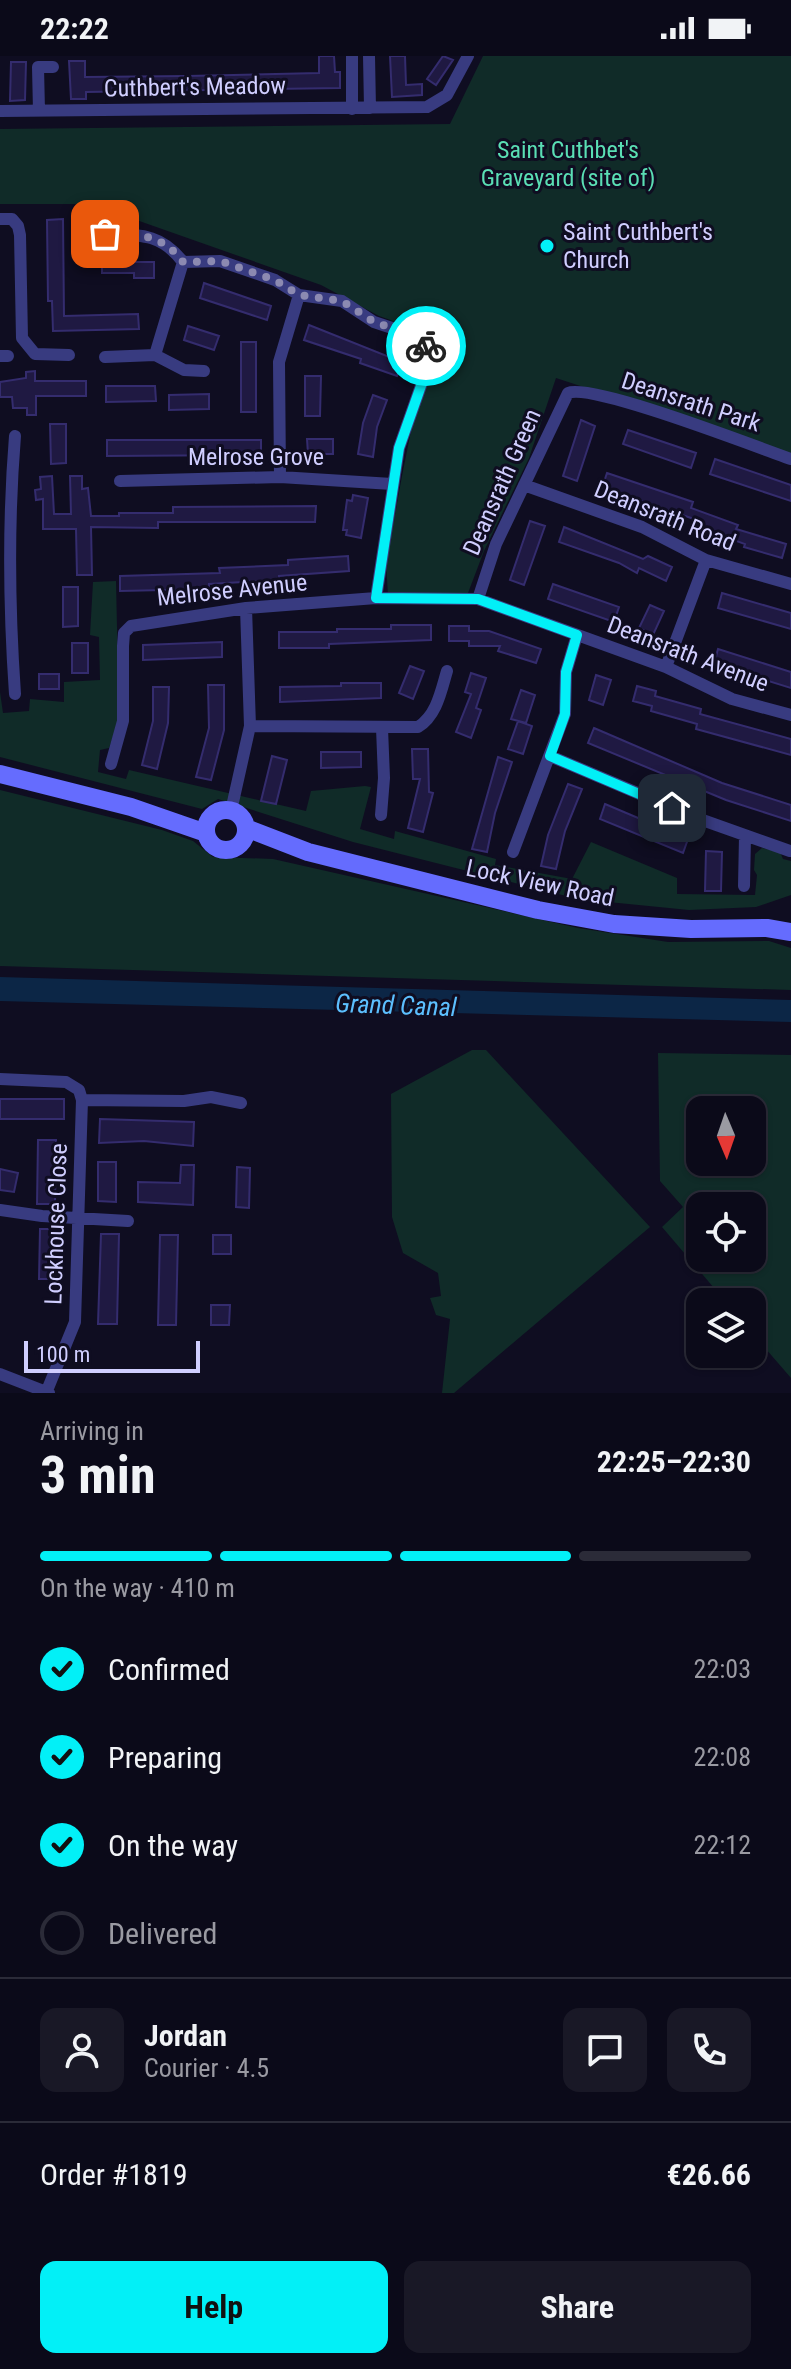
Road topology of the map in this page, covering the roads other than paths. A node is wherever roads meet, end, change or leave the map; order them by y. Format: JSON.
{"nodes":[{"id":1,"x":352,"y":56,"type":"edge"},
{"id":2,"x":369,"y":56,"type":"edge"},
{"id":3,"x":468,"y":56,"type":"edge"},
{"id":4,"x":53,"y":67,"type":"dead end"},
{"id":5,"x":370,"y":108,"type":"junction"},
{"id":6,"x":352,"y":109,"type":"junction"},
{"id":7,"x":0,"y":111,"type":"edge"},
{"id":8,"x":39,"y":111,"type":"junction"},
{"id":9,"x":0,"y":219,"type":"edge"},
{"id":10,"x":105,"y":234,"type":"dead end"},
{"id":11,"x":183,"y":262,"type":"junction"},
{"id":12,"x":299,"y":295,"type":"junction"},
{"id":13,"x":69,"y":355,"type":"dead end"},
{"id":14,"x":155,"y":355,"type":"junction"},
{"id":15,"x":105,"y":357,"type":"dead end"},
{"id":16,"x":204,"y":371,"type":"dead end"},
{"id":17,"x":576,"y":390,"type":"joint"},
{"id":18,"x":15,"y":436,"type":"dead end"},
{"id":19,"x":791,"y":459,"type":"edge"},
{"id":20,"x":280,"y":477,"type":"junction"},
{"id":21,"x":120,"y":481,"type":"dead end"},
{"id":22,"x":392,"y":484,"type":"junction"},
{"id":23,"x":524,"y":485,"type":"junction"},
{"id":24,"x":5,"y":492,"type":"edge"},
{"id":25,"x":706,"y":560,"type":"junction"},
{"id":26,"x":791,"y":584,"type":"edge"},
{"id":27,"x":376,"y":598,"type":"junction"},
{"id":28,"x":432,"y":599,"type":"joint"},
{"id":29,"x":478,"y":599,"type":"junction"},
{"id":30,"x":246,"y":608,"type":"junction"},
{"id":31,"x":6,"y":635,"type":"edge"},
{"id":32,"x":577,"y":635,"type":"junction"},
{"id":33,"x":666,"y":667,"type":"junction"},
{"id":34,"x":447,"y":671,"type":"dead end"},
{"id":35,"x":15,"y":694,"type":"dead end"},
{"id":36,"x":791,"y":715,"type":"edge"},
{"id":37,"x":250,"y":726,"type":"junction"},
{"id":38,"x":382,"y":728,"type":"junction"},
{"id":39,"x":550,"y":756,"type":"junction"},
{"id":40,"x":111,"y":764,"type":"dead end"},
{"id":41,"x":0,"y":774,"type":"edge"},
{"id":42,"x":231,"y":811,"type":"junction"},
{"id":43,"x":381,"y":815,"type":"dead end"},
{"id":44,"x":208,"y":826,"type":"junction"},
{"id":45,"x":244,"y":835,"type":"junction"},
{"id":46,"x":745,"y":836,"type":"junction"},
{"id":47,"x":790,"y":851,"type":"edge"},
{"id":48,"x":513,"y":852,"type":"dead end"},
{"id":49,"x":744,"y":886,"type":"dead end"},
{"id":50,"x":791,"y":918,"type":"edge"},
{"id":51,"x":767,"y":928,"type":"junction"},
{"id":52,"x":791,"y":932,"type":"edge"},
{"id":53,"x":0,"y":1079,"type":"edge"},
{"id":54,"x":82,"y":1100,"type":"junction"},
{"id":55,"x":241,"y":1103,"type":"dead end"},
{"id":56,"x":0,"y":1210,"type":"edge"},
{"id":57,"x":79,"y":1218,"type":"junction"},
{"id":58,"x":128,"y":1221,"type":"dead end"},
{"id":59,"x":0,"y":1374,"type":"edge"},
{"id":60,"x":47,"y":1393,"type":"edge"}],
"edges":[{"from":1,"to":6,"type":"street"},
{"from":2,"to":5,"type":"street"},
{"from":3,"to":5,"type":"street","name":"Cuthbert's Meadow"},
{"from":4,"to":8,"type":"street"},
{"from":5,"to":6,"type":"street","name":"Cuthbert's Meadow"},
{"from":6,"to":8,"type":"street","name":"Cuthbert's Meadow"},
{"from":7,"to":8,"type":"street","name":"Cuthbert's Meadow"},
{"from":9,"to":13,"type":"street"},
{"from":10,"to":11,"type":"street"},
{"from":11,"to":12,"type":"street"},
{"from":11,"to":14,"type":"street"},
{"from":12,"to":20,"type":"street"},
{"from":12,"to":22,"type":"street"},
{"from":14,"to":15,"type":"street"},
{"from":14,"to":16,"type":"street"},
{"from":17,"to":19,"type":"street","name":"Deansrath Park"},
{"from":17,"to":23,"type":"street","name":"Deansrath Green"},
{"from":18,"to":24,"type":"street"},
{"from":20,"to":21,"type":"street","name":"Melrose Grove"},
{"from":20,"to":22,"type":"street","name":"Melrose Grove"},
{"from":22,"to":27,"type":"street"},
{"from":23,"to":25,"type":"street","name":"Deansrath Road"},
{"from":23,"to":29,"type":"street","name":"Deansrath Green"},
{"from":24,"to":31,"type":"street"},
{"from":25,"to":26,"type":"street","name":"Deansrath Road"},
{"from":25,"to":33,"type":"street"},
{"from":27,"to":28,"type":"street","name":"Melrose Avenue"},
{"from":27,"to":30,"type":"street","name":"Melrose Avenue"},
{"from":28,"to":29,"type":"street","name":"Deansrath Avenue"},
{"from":29,"to":32,"type":"street","name":"Deansrath Avenue"},
{"from":30,"to":37,"type":"street"},
{"from":30,"to":40,"type":"street","name":"Melrose Avenue"},
{"from":31,"to":35,"type":"street"},
{"from":32,"to":33,"type":"street","name":"Deansrath Avenue"},
{"from":32,"to":39,"type":"street"},
{"from":33,"to":36,"type":"street","name":"Deansrath Avenue"},
{"from":34,"to":38,"type":"street"},
{"from":37,"to":38,"type":"street"},
{"from":37,"to":42,"type":"street"},
{"from":38,"to":43,"type":"street"},
{"from":39,"to":46,"type":"street"},
{"from":39,"to":48,"type":"street"},
{"from":41,"to":44,"type":"street","name":"Lock View Road"},
{"from":42,"to":44,"type":"street"},
{"from":42,"to":45,"type":"street"},
{"from":44,"to":45,"type":"street","name":"Lock View Road"},
{"from":45,"to":51,"type":"street","name":"Lock View Road"},
{"from":46,"to":47,"type":"street"},
{"from":46,"to":49,"type":"street"},
{"from":50,"to":51,"type":"street","name":"Lock View Road"},
{"from":51,"to":52,"type":"street","name":"Lock View Road"},
{"from":53,"to":54,"type":"street"},
{"from":54,"to":55,"type":"street"},
{"from":54,"to":57,"type":"street","name":"Lockhouse Close"},
{"from":56,"to":57,"type":"street"},
{"from":57,"to":58,"type":"street"},
{"from":57,"to":60,"type":"street","name":"Lockhouse Close"},
{"from":59,"to":60,"type":"street"}]}
